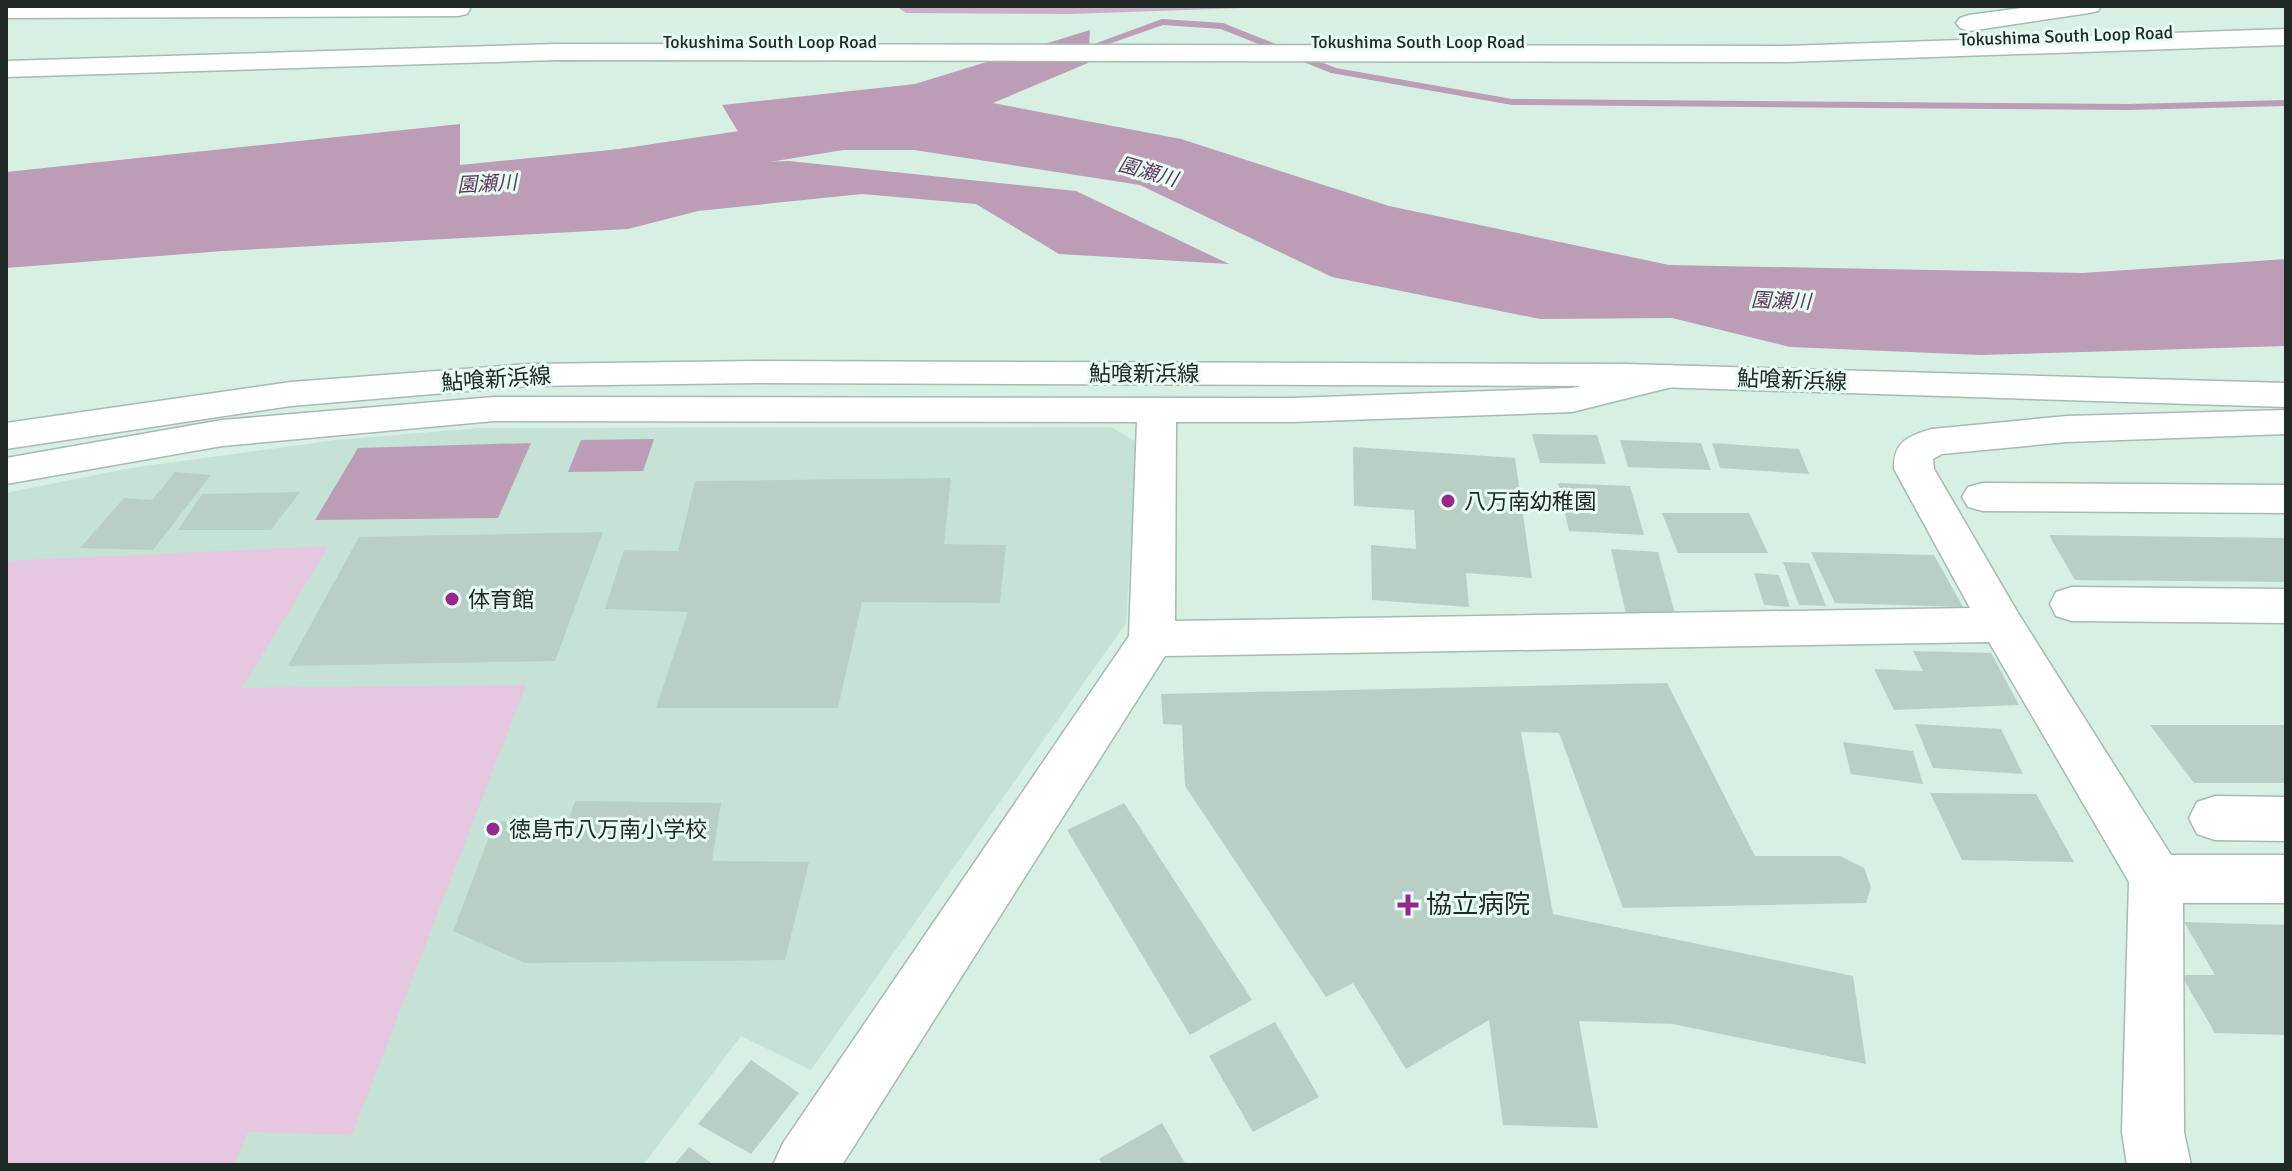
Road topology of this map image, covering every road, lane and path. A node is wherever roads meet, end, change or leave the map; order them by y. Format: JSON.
{"nodes":[{"id":1,"x":2089,"y":6,"type":"edge"},
{"id":2,"x":458,"y":9,"type":"dead end"},
{"id":3,"x":6,"y":11,"type":"edge"},
{"id":4,"x":2286,"y":27,"type":"edge"},
{"id":5,"x":2286,"y":37,"type":"edge"},
{"id":6,"x":1587,"y":42,"type":"junction"},
{"id":7,"x":1389,"y":47,"type":"junction"},
{"id":8,"x":553,"y":48,"type":"junction"},
{"id":9,"x":2286,"y":48,"type":"edge"},
{"id":10,"x":6,"y":49,"type":"edge"},
{"id":11,"x":1786,"y":54,"type":"junction"},
{"id":12,"x":6,"y":69,"type":"edge"},
{"id":13,"x":1671,"y":376,"type":"junction"},
{"id":14,"x":2286,"y":395,"type":"edge"},
{"id":15,"x":1156,"y":410,"type":"junction"},
{"id":16,"x":2286,"y":422,"type":"edge"},
{"id":17,"x":6,"y":436,"type":"edge"},
{"id":18,"x":1932,"y":442,"type":"junction"},
{"id":19,"x":2286,"y":446,"type":"edge"},
{"id":20,"x":6,"y":471,"type":"edge"},
{"id":21,"x":1983,"y":497,"type":"dead end"},
{"id":22,"x":2286,"y":499,"type":"edge"},
{"id":23,"x":2072,"y":604,"type":"dead end"},
{"id":24,"x":2286,"y":606,"type":"edge"},
{"id":25,"x":2002,"y":625,"type":"junction"},
{"id":26,"x":1152,"y":639,"type":"junction"},
{"id":27,"x":2215,"y":818,"type":"dead end"},
{"id":28,"x":2286,"y":819,"type":"edge"},
{"id":29,"x":2156,"y":879,"type":"junction"},
{"id":30,"x":2286,"y":879,"type":"edge"},
{"id":31,"x":805,"y":1165,"type":"edge"},
{"id":32,"x":2159,"y":1165,"type":"edge"}],
"edges":[{"from":1,"to":6,"type":"main road"},
{"from":2,"to":3,"type":"main road"},
{"from":4,"to":6,"type":"main road","name":"Tokushima South Loop Road"},
{"from":5,"to":11,"type":"main road","name":"Tokushima South Loop Road"},
{"from":6,"to":7,"type":"main road","name":"Tokushima South Loop Road"},
{"from":7,"to":8,"type":"main road","name":"Tokushima South Loop Road"},
{"from":7,"to":11,"type":"main road","name":"Tokushima South Loop Road"},
{"from":8,"to":10,"type":"main road"},
{"from":8,"to":12,"type":"main road"},
{"from":9,"to":11,"type":"main road"},
{"from":13,"to":14,"type":"main road","name":"鮎喰新浜線"},
{"from":13,"to":15,"type":"main road"},
{"from":13,"to":17,"type":"main road","name":"鮎喰新浜線"},
{"from":15,"to":20,"type":"main road"},
{"from":15,"to":26,"type":"main road"},
{"from":16,"to":18,"type":"main road"},
{"from":18,"to":19,"type":"main road"},
{"from":18,"to":25,"type":"main road"},
{"from":21,"to":22,"type":"main road"},
{"from":23,"to":24,"type":"main road"},
{"from":25,"to":26,"type":"main road"},
{"from":25,"to":29,"type":"main road"},
{"from":26,"to":31,"type":"main road"},
{"from":27,"to":28,"type":"main road"},
{"from":29,"to":30,"type":"main road"},
{"from":29,"to":32,"type":"main road"}]}
